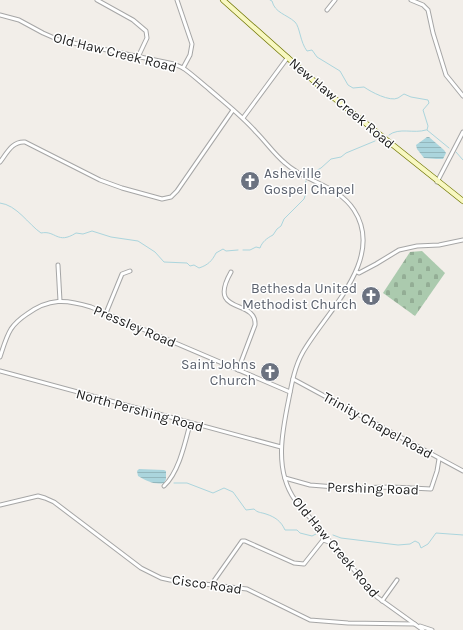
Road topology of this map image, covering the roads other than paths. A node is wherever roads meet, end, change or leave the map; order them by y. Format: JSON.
{"nodes":[{"id":1,"x":97,"y":0,"type":"edge"},
{"id":2,"x":177,"y":0,"type":"edge"},
{"id":3,"x":223,"y":0,"type":"edge"},
{"id":4,"x":335,"y":0,"type":"edge"},
{"id":5,"x":411,"y":0,"type":"edge"},
{"id":6,"x":327,"y":10,"type":"dead end"},
{"id":7,"x":0,"y":15,"type":"edge"},
{"id":8,"x":138,"y":57,"type":"junction"},
{"id":9,"x":288,"y":57,"type":"junction"},
{"id":10,"x":183,"y":68,"type":"junction"},
{"id":11,"x":463,"y":96,"type":"edge"},
{"id":12,"x":233,"y":110,"type":"junction"},
{"id":13,"x":243,"y":118,"type":"junction"},
{"id":14,"x":463,"y":132,"type":"edge"},
{"id":15,"x":0,"y":162,"type":"edge"},
{"id":16,"x":437,"y":182,"type":"junction"},
{"id":17,"x":463,"y":202,"type":"edge"},
{"id":18,"x":463,"y":240,"type":"edge"},
{"id":19,"x":58,"y":265,"type":"dead end"},
{"id":20,"x":130,"y":271,"type":"dead end"},
{"id":21,"x":231,"y":272,"type":"dead end"},
{"id":22,"x":357,"y":272,"type":"junction"},
{"id":23,"x":60,"y":301,"type":"junction"},
{"id":24,"x":106,"y":313,"type":"junction"},
{"id":25,"x":0,"y":358,"type":"edge"},
{"id":26,"x":238,"y":370,"type":"junction"},
{"id":27,"x":0,"y":371,"type":"edge"},
{"id":28,"x":293,"y":379,"type":"junction"},
{"id":29,"x":290,"y":392,"type":"junction"},
{"id":30,"x":190,"y":424,"type":"junction"},
{"id":31,"x":281,"y":447,"type":"junction"},
{"id":32,"x":439,"y":459,"type":"junction"},
{"id":33,"x":463,"y":471,"type":"edge"},
{"id":34,"x":285,"y":478,"type":"junction"},
{"id":35,"x":164,"y":486,"type":"dead end"},
{"id":36,"x":0,"y":506,"type":"edge"},
{"id":37,"x":330,"y":542,"type":"junction"},
{"id":38,"x":397,"y":580,"type":"dead end"},
{"id":39,"x":211,"y":585,"type":"junction"},
{"id":40,"x":382,"y":601,"type":"junction"},
{"id":41,"x":415,"y":624,"type":"junction"},
{"id":42,"x":423,"y":630,"type":"edge"},
{"id":43,"x":432,"y":630,"type":"edge"}],
"edges":[{"from":1,"to":8,"type":"street"},
{"from":2,"to":10,"type":"street"},
{"from":3,"to":9,"type":"street","name":"New Haw Creek Road"},
{"from":4,"to":6,"type":"street"},
{"from":5,"to":11,"type":"street"},
{"from":7,"to":8,"type":"street","name":"Old Haw Creek Road"},
{"from":8,"to":10,"type":"street","name":"Old Haw Creek Road"},
{"from":9,"to":13,"type":"street"},
{"from":9,"to":16,"type":"street","name":"New Haw Creek Road"},
{"from":10,"to":12,"type":"street","name":"Old Haw Creek Road"},
{"from":12,"to":13,"type":"street","name":"Old Haw Creek Road"},
{"from":12,"to":15,"type":"street"},
{"from":13,"to":22,"type":"street","name":"Old Haw Creek Road"},
{"from":14,"to":16,"type":"street"},
{"from":16,"to":17,"type":"street","name":"New Haw Creek Road"},
{"from":18,"to":22,"type":"street"},
{"from":19,"to":23,"type":"street"},
{"from":20,"to":24,"type":"street"},
{"from":21,"to":26,"type":"street"},
{"from":22,"to":28,"type":"street","name":"Old Haw Creek Road"},
{"from":23,"to":24,"type":"street","name":"Pressley Road"},
{"from":23,"to":25,"type":"street","name":"Pressley Road"},
{"from":24,"to":26,"type":"street","name":"Pressley Road"},
{"from":26,"to":29,"type":"street","name":"Pressley Road"},
{"from":27,"to":30,"type":"street","name":"North Pershing Road"},
{"from":28,"to":29,"type":"street","name":"Old Haw Creek Road"},
{"from":28,"to":32,"type":"street","name":"Trinity Chapel Road"},
{"from":29,"to":31,"type":"street","name":"Old Haw Creek Road"},
{"from":30,"to":31,"type":"street","name":"North Pershing Road"},
{"from":30,"to":35,"type":"street"},
{"from":31,"to":34,"type":"street","name":"Old Haw Creek Road"},
{"from":32,"to":33,"type":"street","name":"Trinity Chapel Road"},
{"from":32,"to":34,"type":"street","name":"Pershing Road"},
{"from":34,"to":37,"type":"street","name":"Old Haw Creek Road"},
{"from":36,"to":39,"type":"street","name":"Cisco Road"},
{"from":37,"to":39,"type":"street"},
{"from":37,"to":40,"type":"street","name":"Old Haw Creek Road"},
{"from":38,"to":40,"type":"street"},
{"from":39,"to":41,"type":"street","name":"Cisco Road"},
{"from":40,"to":41,"type":"street","name":"Old Haw Creek Road"},
{"from":41,"to":42,"type":"street","name":"Old Haw Creek Road"},
{"from":41,"to":43,"type":"street","name":"Cisco Road"}]}
